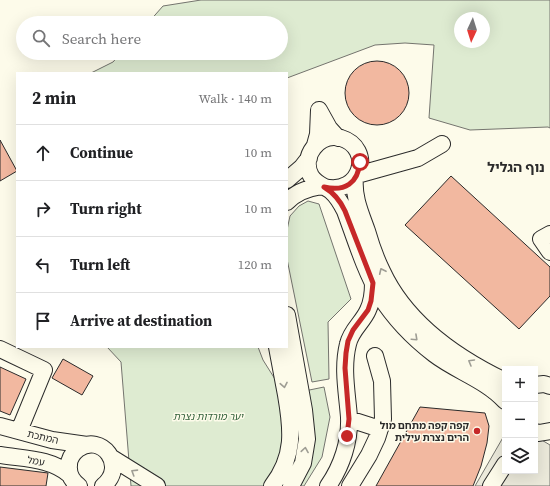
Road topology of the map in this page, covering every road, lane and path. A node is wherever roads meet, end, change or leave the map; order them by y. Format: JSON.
{"nodes":[{"id":1,"x":338,"y":138,"type":"junction"},
{"id":2,"x":442,"y":144,"type":"dead end"},
{"id":3,"x":312,"y":151,"type":"junction"},
{"id":4,"x":358,"y":153,"type":"junction"},
{"id":5,"x":399,"y":164,"type":"junction"},
{"id":6,"x":356,"y":177,"type":"junction"},
{"id":7,"x":288,"y":179,"type":"edge"},
{"id":8,"x":323,"y":186,"type":"junction"},
{"id":9,"x":288,"y":201,"type":"edge"},
{"id":10,"x":550,"y":234,"type":"edge"},
{"id":11,"x":550,"y":252,"type":"edge"},
{"id":12,"x":373,"y":283,"type":"junction"},
{"id":13,"x":397,"y":319,"type":"junction"},
{"id":14,"x":288,"y":321,"type":"edge"},
{"id":15,"x":360,"y":323,"type":"junction"},
{"id":16,"x":277,"y":348,"type":"edge"},
{"id":17,"x":0,"y":349,"type":"edge"},
{"id":18,"x":375,"y":356,"type":"dead end"},
{"id":19,"x":502,"y":379,"type":"edge"},
{"id":20,"x":502,"y":398,"type":"edge"},
{"id":21,"x":349,"y":419,"type":"junction"},
{"id":22,"x":0,"y":426,"type":"edge"},
{"id":23,"x":380,"y":429,"type":"junction"},
{"id":24,"x":19,"y":431,"type":"junction"},
{"id":25,"x":88,"y":445,"type":"junction"},
{"id":26,"x":0,"y":455,"type":"edge"},
{"id":27,"x":112,"y":458,"type":"junction"},
{"id":28,"x":502,"y":469,"type":"edge"},
{"id":29,"x":75,"y":480,"type":"edge"},
{"id":30,"x":103,"y":486,"type":"edge"},
{"id":31,"x":107,"y":486,"type":"edge"},
{"id":32,"x":157,"y":486,"type":"edge"},
{"id":33,"x":272,"y":486,"type":"edge"},
{"id":34,"x":291,"y":486,"type":"edge"},
{"id":35,"x":328,"y":486,"type":"edge"},
{"id":36,"x":350,"y":486,"type":"edge"},
{"id":37,"x":491,"y":486,"type":"edge"}],
"edges":[{"from":1,"to":3,"type":"street"},
{"from":1,"to":3,"type":"street"},
{"from":1,"to":4,"type":"street"},
{"from":2,"to":5,"type":"street"},
{"from":3,"to":7,"type":"street"},
{"from":3,"to":8,"type":"street"},
{"from":4,"to":5,"type":"street"},
{"from":4,"to":6,"type":"street"},
{"from":5,"to":6,"type":"street"},
{"from":6,"to":8,"type":"street"},
{"from":19,"to":6,"type":"street","one_way":true},
{"from":8,"to":9,"type":"street"},
{"from":8,"to":12,"type":"street"},
{"from":10,"to":11,"type":"street"},
{"from":12,"to":13,"type":"street"},
{"from":12,"to":15,"type":"street"},
{"from":13,"to":15,"type":"street"},
{"from":13,"to":20,"type":"street","one_way":true},
{"from":34,"to":14,"type":"street","one_way":true},
{"from":15,"to":21,"type":"street"},
{"from":16,"to":33,"type":"street","one_way":true},
{"from":17,"to":24,"type":"street"},
{"from":18,"to":23,"type":"street"},
{"from":21,"to":23,"type":"street"},
{"from":21,"to":35,"type":"street"},
{"from":22,"to":24,"type":"street","name":"המתכת"},
{"from":23,"to":36,"type":"street"},
{"from":24,"to":25,"type":"street","name":"המתכת"},
{"from":25,"to":27,"type":"street","name":"המתכת"},
{"from":25,"to":29,"type":"street"},
{"from":26,"to":29,"type":"street","name":"עמל"},
{"from":27,"to":30,"type":"street"},
{"from":32,"to":27,"type":"street","name":"המתכת","one_way":true},
{"from":28,"to":37,"type":"street"},
{"from":30,"to":31,"type":"street"}]}
